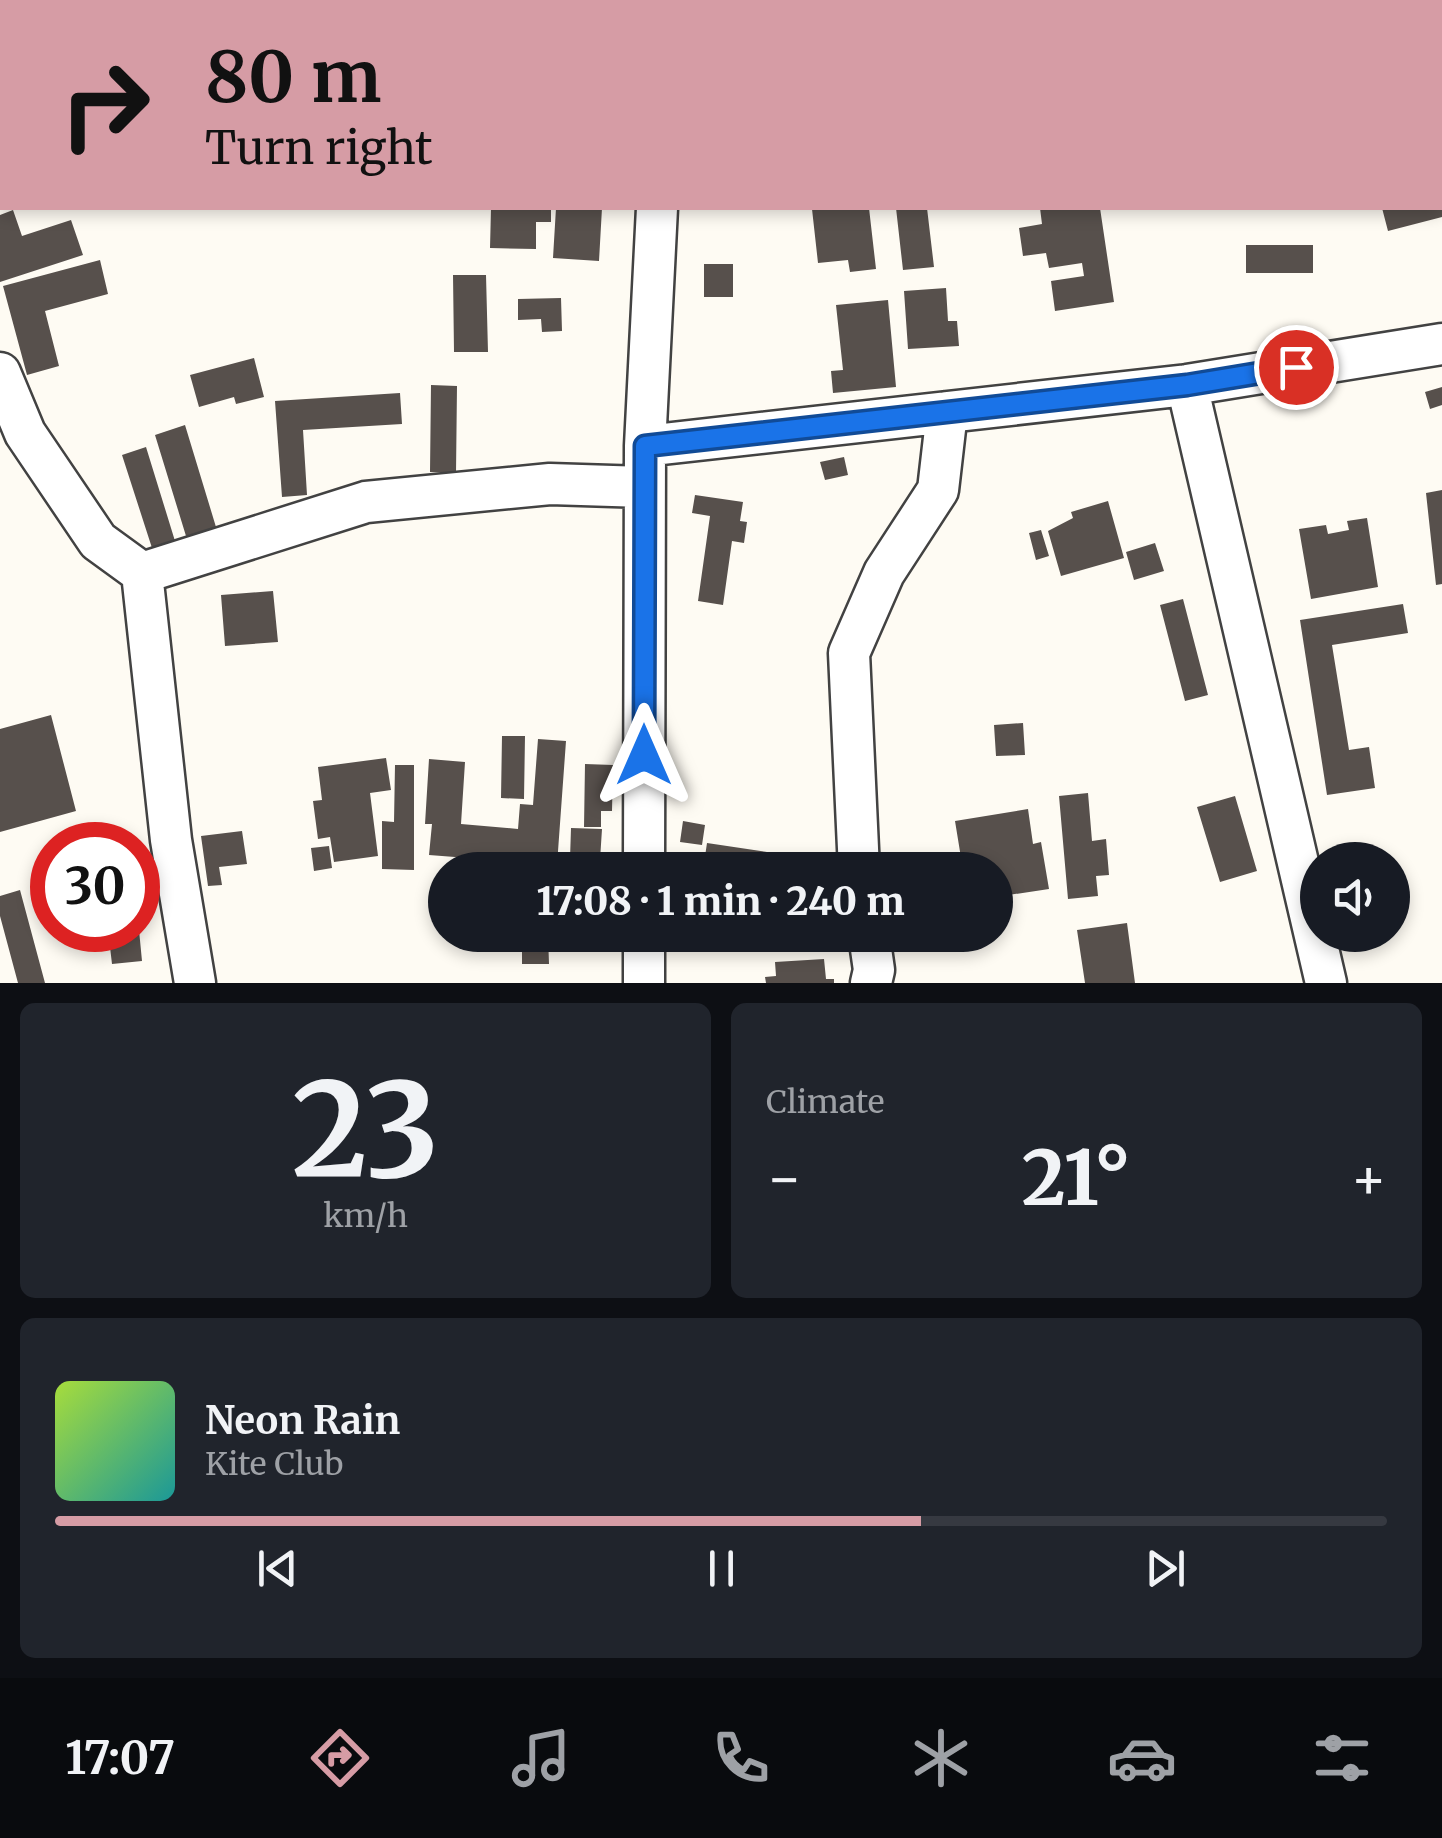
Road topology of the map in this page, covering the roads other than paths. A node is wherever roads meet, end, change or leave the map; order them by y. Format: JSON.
{"nodes":[{"id":1,"x":657,"y":210,"type":"edge"},
{"id":2,"x":1442,"y":344,"type":"edge"},
{"id":3,"x":0,"y":373,"type":"edge"},
{"id":4,"x":1187,"y":385,"type":"junction"},
{"id":5,"x":947,"y":412,"type":"junction"},
{"id":6,"x":645,"y":446,"type":"junction"},
{"id":7,"x":644,"y":487,"type":"junction"},
{"id":8,"x":142,"y":573,"type":"junction"},
{"id":9,"x":644,"y":852,"type":"edge"},
{"id":10,"x":858,"y":852,"type":"edge"},
{"id":11,"x":644,"y":952,"type":"edge"},
{"id":12,"x":871,"y":952,"type":"edge"},
{"id":13,"x":195,"y":983,"type":"edge"},
{"id":14,"x":644,"y":983,"type":"edge"},
{"id":15,"x":872,"y":983,"type":"edge"},
{"id":16,"x":1326,"y":983,"type":"edge"}],
"edges":[{"from":1,"to":6,"type":"street"},
{"from":2,"to":4,"type":"street"},
{"from":3,"to":8,"type":"street"},
{"from":4,"to":5,"type":"street"},
{"from":4,"to":16,"type":"street"},
{"from":5,"to":6,"type":"street"},
{"from":5,"to":10,"type":"street"},
{"from":6,"to":7,"type":"street"},
{"from":7,"to":8,"type":"street"},
{"from":7,"to":9,"type":"street"},
{"from":8,"to":13,"type":"street"},
{"from":11,"to":14,"type":"street"},
{"from":12,"to":15,"type":"street"}]}
